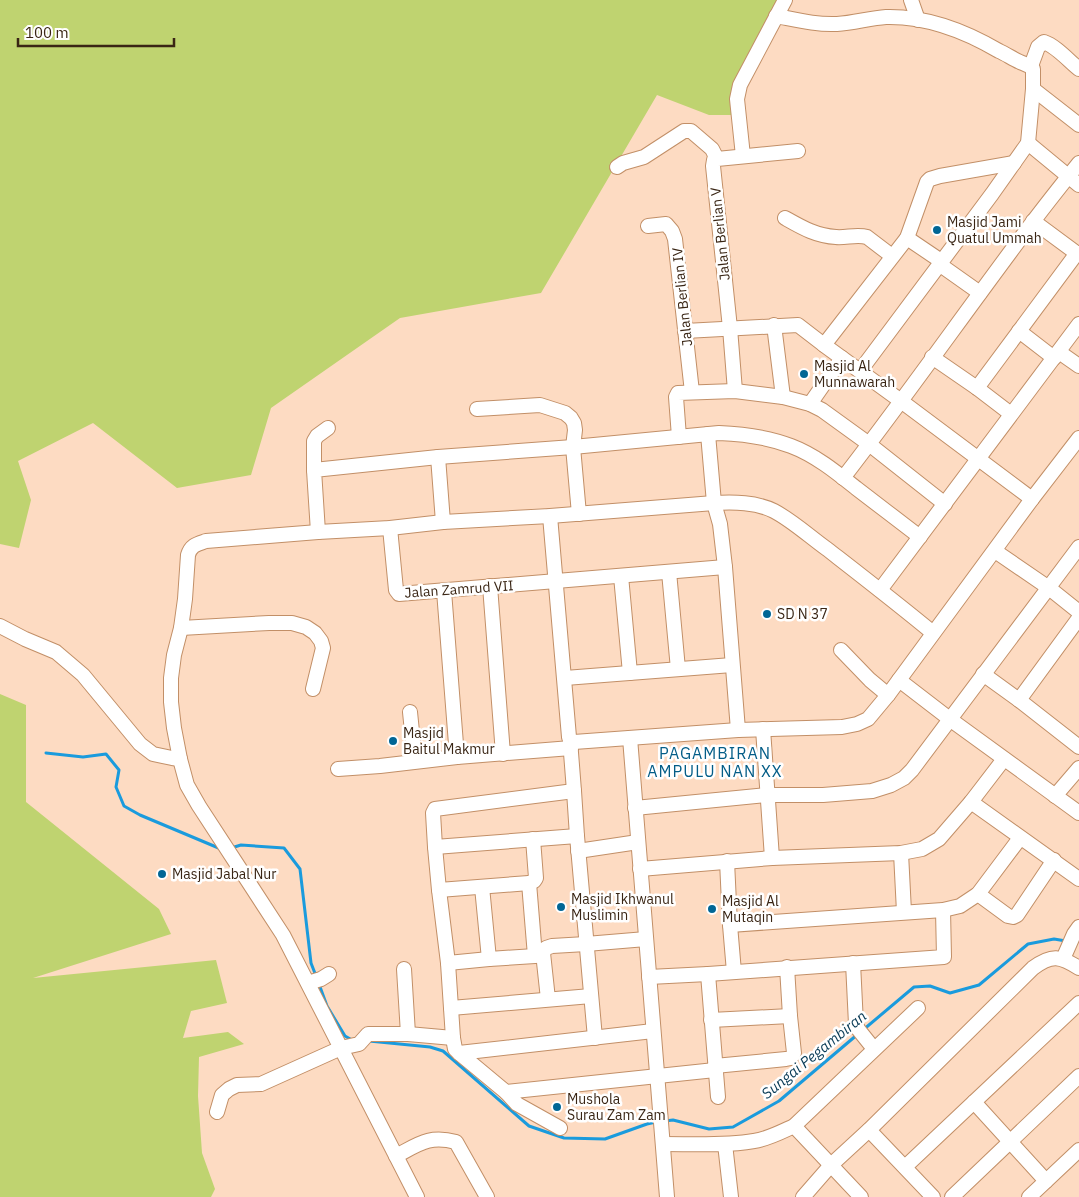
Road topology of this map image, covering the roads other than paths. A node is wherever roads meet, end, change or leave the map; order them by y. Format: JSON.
{"nodes":[{"id":1,"x":785,"y":0,"type":"edge"},
{"id":2,"x":911,"y":0,"type":"edge"},
{"id":3,"x":776,"y":16,"type":"junction"},
{"id":4,"x":918,"y":20,"type":"junction"},
{"id":5,"x":1030,"y":66,"type":"junction"},
{"id":6,"x":1079,"y":69,"type":"edge"},
{"id":7,"x":1033,"y":89,"type":"junction"},
{"id":8,"x":1079,"y":125,"type":"edge"},
{"id":9,"x":1028,"y":144,"type":"junction"},
{"id":10,"x":798,"y":151,"type":"dead end"},
{"id":11,"x":743,"y":156,"type":"junction"},
{"id":12,"x":717,"y":159,"type":"junction"},
{"id":13,"x":1014,"y":163,"type":"junction"},
{"id":14,"x":1079,"y":163,"type":"edge"},
{"id":15,"x":617,"y":167,"type":"dead end"},
{"id":16,"x":1074,"y":181,"type":"edge"},
{"id":17,"x":785,"y":218,"type":"dead end"},
{"id":18,"x":1033,"y":220,"type":"junction"},
{"id":19,"x":648,"y":226,"type":"dead end"},
{"id":20,"x":907,"y":238,"type":"junction"},
{"id":21,"x":1078,"y":254,"type":"edge"},
{"id":22,"x":892,"y":256,"type":"junction"},
{"id":23,"x":940,"y":263,"type":"junction"},
{"id":24,"x":980,"y":293,"type":"junction"},
{"id":25,"x":1079,"y":324,"type":"edge"},
{"id":26,"x":774,"y":325,"type":"junction"},
{"id":27,"x":730,"y":328,"type":"junction"},
{"id":28,"x":685,"y":331,"type":"junction"},
{"id":29,"x":1019,"y":331,"type":"junction"},
{"id":30,"x":824,"y":345,"type":"junction"},
{"id":31,"x":1057,"y":355,"type":"junction"},
{"id":32,"x":842,"y":358,"type":"junction"},
{"id":33,"x":932,"y":358,"type":"junction"},
{"id":34,"x":1079,"y":366,"type":"edge"},
{"id":35,"x":860,"y":371,"type":"junction"},
{"id":36,"x":977,"y":388,"type":"junction"},
{"id":37,"x":735,"y":391,"type":"junction"},
{"id":38,"x":692,"y":392,"type":"junction"},
{"id":39,"x":783,"y":397,"type":"junction"},
{"id":40,"x":901,"y":401,"type":"junction"},
{"id":41,"x":810,"y":404,"type":"junction"},
{"id":42,"x":478,"y":409,"type":"dead end"},
{"id":43,"x":1011,"y":414,"type":"junction"},
{"id":44,"x":328,"y":428,"type":"dead end"},
{"id":45,"x":708,"y":434,"type":"junction"},
{"id":46,"x":679,"y":437,"type":"junction"},
{"id":47,"x":1079,"y":438,"type":"edge"},
{"id":48,"x":869,"y":444,"type":"junction"},
{"id":49,"x":573,"y":447,"type":"junction"},
{"id":50,"x":438,"y":457,"type":"junction"},
{"id":51,"x":979,"y":459,"type":"junction"},
{"id":52,"x":314,"y":470,"type":"junction"},
{"id":53,"x":843,"y":478,"type":"junction"},
{"id":54,"x":1032,"y":499,"type":"junction"},
{"id":55,"x":714,"y":503,"type":"junction"},
{"id":56,"x":945,"y":504,"type":"junction"},
{"id":57,"x":579,"y":514,"type":"junction"},
{"id":58,"x":550,"y":516,"type":"junction"},
{"id":59,"x":443,"y":522,"type":"junction"},
{"id":60,"x":390,"y":528,"type":"junction"},
{"id":61,"x":318,"y":532,"type":"junction"},
{"id":62,"x":920,"y":537,"type":"junction"},
{"id":63,"x":1079,"y":547,"type":"edge"},
{"id":64,"x":995,"y":550,"type":"junction"},
{"id":65,"x":725,"y":567,"type":"junction"},
{"id":66,"x":669,"y":572,"type":"junction"},
{"id":67,"x":622,"y":576,"type":"junction"},
{"id":68,"x":556,"y":581,"type":"junction"},
{"id":69,"x":490,"y":586,"type":"junction"},
{"id":70,"x":1049,"y":588,"type":"junction"},
{"id":71,"x":880,"y":590,"type":"junction"},
{"id":72,"x":444,"y":591,"type":"junction"},
{"id":73,"x":1079,"y":612,"type":"edge"},
{"id":74,"x":1079,"y":618,"type":"edge"},
{"id":75,"x":0,"y":626,"type":"edge"},
{"id":76,"x":181,"y":628,"type":"junction"},
{"id":77,"x":933,"y":633,"type":"junction"},
{"id":78,"x":841,"y":650,"type":"dead end"},
{"id":79,"x":732,"y":665,"type":"junction"},
{"id":80,"x":678,"y":669,"type":"junction"},
{"id":81,"x":630,"y":673,"type":"junction"},
{"id":82,"x":983,"y":674,"type":"junction"},
{"id":83,"x":565,"y":678,"type":"junction"},
{"id":84,"x":899,"y":680,"type":"junction"},
{"id":85,"x":313,"y":689,"type":"dead end"},
{"id":86,"x":888,"y":695,"type":"junction"},
{"id":87,"x":1019,"y":700,"type":"junction"},
{"id":88,"x":410,"y":712,"type":"dead end"},
{"id":89,"x":951,"y":720,"type":"junction"},
{"id":90,"x":762,"y":729,"type":"junction"},
{"id":91,"x":738,"y":730,"type":"junction"},
{"id":92,"x":630,"y":738,"type":"junction"},
{"id":93,"x":570,"y":744,"type":"junction"},
{"id":94,"x":1079,"y":747,"type":"edge"},
{"id":95,"x":503,"y":754,"type":"junction"},
{"id":96,"x":457,"y":756,"type":"junction"},
{"id":97,"x":1004,"y":758,"type":"junction"},
{"id":98,"x":180,"y":759,"type":"junction"},
{"id":99,"x":415,"y":761,"type":"junction"},
{"id":100,"x":1079,"y":768,"type":"edge"},
{"id":101,"x":338,"y":769,"type":"dead end"},
{"id":102,"x":574,"y":791,"type":"junction"},
{"id":103,"x":767,"y":794,"type":"junction"},
{"id":104,"x":1055,"y":796,"type":"junction"},
{"id":105,"x":971,"y":802,"type":"junction"},
{"id":106,"x":634,"y":808,"type":"junction"},
{"id":107,"x":1079,"y":813,"type":"edge"},
{"id":108,"x":576,"y":836,"type":"junction"},
{"id":109,"x":1020,"y":838,"type":"junction"},
{"id":110,"x":533,"y":840,"type":"junction"},
{"id":111,"x":638,"y":842,"type":"junction"},
{"id":112,"x":435,"y":847,"type":"junction"},
{"id":113,"x":578,"y":851,"type":"junction"},
{"id":114,"x":901,"y":853,"type":"junction"},
{"id":115,"x":772,"y":858,"type":"junction"},
{"id":116,"x":1054,"y":860,"type":"junction"},
{"id":117,"x":727,"y":862,"type":"junction"},
{"id":118,"x":640,"y":869,"type":"junction"},
{"id":119,"x":1079,"y":879,"type":"edge"},
{"id":120,"x":529,"y":883,"type":"junction"},
{"id":121,"x":482,"y":887,"type":"junction"},
{"id":122,"x":439,"y":890,"type":"junction"},
{"id":123,"x":978,"y":894,"type":"junction"},
{"id":124,"x":943,"y":910,"type":"junction"},
{"id":125,"x":904,"y":912,"type":"junction"},
{"id":126,"x":730,"y":925,"type":"junction"},
{"id":127,"x":1076,"y":930,"type":"edge"},
{"id":128,"x":646,"y":939,"type":"junction"},
{"id":129,"x":586,"y":944,"type":"junction"},
{"id":130,"x":539,"y":954,"type":"junction"},
{"id":131,"x":1064,"y":956,"type":"junction"},
{"id":132,"x":489,"y":959,"type":"junction"},
{"id":133,"x":448,"y":963,"type":"junction"},
{"id":134,"x":853,"y":963,"type":"junction"},
{"id":135,"x":787,"y":968,"type":"junction"},
{"id":136,"x":1079,"y":968,"type":"edge"},
{"id":137,"x":404,"y":969,"type":"dead end"},
{"id":138,"x":734,"y":972,"type":"junction"},
{"id":139,"x":708,"y":974,"type":"junction"},
{"id":140,"x":649,"y":977,"type":"junction"},
{"id":141,"x":591,"y":996,"type":"junction"},
{"id":142,"x":548,"y":999,"type":"junction"},
{"id":143,"x":1079,"y":1003,"type":"edge"},
{"id":144,"x":451,"y":1008,"type":"junction"},
{"id":145,"x":918,"y":1008,"type":"dead end"},
{"id":146,"x":790,"y":1016,"type":"junction"},
{"id":147,"x":711,"y":1020,"type":"junction"},
{"id":148,"x":653,"y":1031,"type":"junction"},
{"id":149,"x":408,"y":1034,"type":"junction"},
{"id":150,"x":453,"y":1038,"type":"junction"},
{"id":151,"x":595,"y":1038,"type":"junction"},
{"id":152,"x":866,"y":1040,"type":"junction"},
{"id":153,"x":341,"y":1048,"type":"junction"},
{"id":154,"x":459,"y":1053,"type":"junction"},
{"id":155,"x":715,"y":1068,"type":"junction"},
{"id":156,"x":656,"y":1075,"type":"junction"},
{"id":157,"x":1079,"y":1076,"type":"edge"},
{"id":158,"x":506,"y":1092,"type":"junction"},
{"id":159,"x":718,"y":1097,"type":"dead end"},
{"id":160,"x":974,"y":1102,"type":"junction"},
{"id":161,"x":217,"y":1112,"type":"dead end"},
{"id":162,"x":794,"y":1126,"type":"junction"},
{"id":163,"x":560,"y":1128,"type":"dead end"},
{"id":164,"x":869,"y":1130,"type":"junction"},
{"id":165,"x":663,"y":1142,"type":"junction"},
{"id":166,"x":1009,"y":1142,"type":"junction"},
{"id":167,"x":725,"y":1144,"type":"junction"},
{"id":168,"x":1079,"y":1150,"type":"edge"},
{"id":169,"x":396,"y":1156,"type":"junction"},
{"id":170,"x":831,"y":1165,"type":"junction"},
{"id":171,"x":905,"y":1167,"type":"junction"},
{"id":172,"x":1046,"y":1181,"type":"junction"},
{"id":173,"x":417,"y":1197,"type":"edge"},
{"id":174,"x":487,"y":1197,"type":"edge"},
{"id":175,"x":667,"y":1197,"type":"edge"},
{"id":176,"x":731,"y":1197,"type":"edge"},
{"id":177,"x":803,"y":1197,"type":"edge"},
{"id":178,"x":861,"y":1197,"type":"edge"},
{"id":179,"x":933,"y":1197,"type":"edge"},
{"id":180,"x":952,"y":1197,"type":"edge"},
{"id":181,"x":1029,"y":1197,"type":"edge"}],
"edges":[{"from":1,"to":3,"type":"street"},
{"from":2,"to":4,"type":"street"},
{"from":3,"to":4,"type":"street"},
{"from":3,"to":11,"type":"street"},
{"from":4,"to":5,"type":"street"},
{"from":5,"to":6,"type":"street"},
{"from":5,"to":7,"type":"street"},
{"from":7,"to":8,"type":"street"},
{"from":7,"to":9,"type":"street"},
{"from":9,"to":13,"type":"street"},
{"from":9,"to":16,"type":"street"},
{"from":10,"to":11,"type":"street"},
{"from":11,"to":12,"type":"street"},
{"from":12,"to":15,"type":"street"},
{"from":12,"to":27,"type":"street","name":"Jalan Berlian V"},
{"from":13,"to":20,"type":"street"},
{"from":13,"to":23,"type":"street"},
{"from":14,"to":16,"type":"street"},
{"from":16,"to":18,"type":"street"},
{"from":17,"to":22,"type":"street"},
{"from":18,"to":21,"type":"street"},
{"from":18,"to":24,"type":"street"},
{"from":19,"to":28,"type":"street","name":"Jalan Berlian IV"},
{"from":20,"to":22,"type":"street"},
{"from":20,"to":23,"type":"street"},
{"from":21,"to":29,"type":"street"},
{"from":22,"to":30,"type":"street"},
{"from":23,"to":24,"type":"street"},
{"from":23,"to":35,"type":"street"},
{"from":24,"to":33,"type":"street"},
{"from":25,"to":31,"type":"street"},
{"from":26,"to":27,"type":"street"},
{"from":26,"to":30,"type":"street"},
{"from":26,"to":39,"type":"street"},
{"from":27,"to":28,"type":"street"},
{"from":27,"to":37,"type":"street","name":"Jalan Berlian V"},
{"from":28,"to":38,"type":"street","name":"Jalan Berlian IV"},
{"from":29,"to":31,"type":"street"},
{"from":29,"to":36,"type":"street"},
{"from":30,"to":32,"type":"street"},
{"from":31,"to":34,"type":"street"},
{"from":31,"to":43,"type":"street"},
{"from":32,"to":35,"type":"street"},
{"from":32,"to":41,"type":"street"},
{"from":33,"to":36,"type":"street"},
{"from":33,"to":40,"type":"street"},
{"from":35,"to":40,"type":"street"},
{"from":36,"to":43,"type":"street"},
{"from":37,"to":38,"type":"street"},
{"from":37,"to":39,"type":"street"},
{"from":38,"to":46,"type":"street"},
{"from":39,"to":41,"type":"street"},
{"from":40,"to":48,"type":"street"},
{"from":40,"to":51,"type":"street"},
{"from":41,"to":48,"type":"street"},
{"from":42,"to":49,"type":"street"},
{"from":43,"to":51,"type":"street"},
{"from":44,"to":52,"type":"street"},
{"from":45,"to":46,"type":"street"},
{"from":45,"to":53,"type":"street"},
{"from":45,"to":55,"type":"street"},
{"from":46,"to":49,"type":"street"},
{"from":47,"to":54,"type":"street"},
{"from":48,"to":53,"type":"street"},
{"from":48,"to":56,"type":"street"},
{"from":49,"to":50,"type":"street"},
{"from":49,"to":57,"type":"street"},
{"from":50,"to":52,"type":"street"},
{"from":50,"to":59,"type":"street"},
{"from":51,"to":54,"type":"street"},
{"from":51,"to":56,"type":"street"},
{"from":52,"to":61,"type":"street"},
{"from":53,"to":62,"type":"street"},
{"from":54,"to":64,"type":"street"},
{"from":55,"to":57,"type":"street"},
{"from":55,"to":65,"type":"street"},
{"from":55,"to":71,"type":"street"},
{"from":56,"to":62,"type":"street"},
{"from":57,"to":58,"type":"street"},
{"from":58,"to":59,"type":"street"},
{"from":58,"to":68,"type":"street"},
{"from":59,"to":60,"type":"street"},
{"from":60,"to":61,"type":"street"},
{"from":60,"to":72,"type":"street","name":"Jalan Zamrud VII"},
{"from":61,"to":76,"type":"street"},
{"from":62,"to":71,"type":"street"},
{"from":63,"to":70,"type":"street"},
{"from":64,"to":70,"type":"street"},
{"from":64,"to":77,"type":"street"},
{"from":65,"to":66,"type":"street","name":"Jalan Zamrud VII"},
{"from":65,"to":79,"type":"street"},
{"from":66,"to":67,"type":"street","name":"Jalan Zamrud VII"},
{"from":66,"to":80,"type":"street"},
{"from":67,"to":68,"type":"street","name":"Jalan Zamrud VII"},
{"from":67,"to":81,"type":"street"},
{"from":68,"to":69,"type":"street","name":"Jalan Zamrud VII"},
{"from":68,"to":83,"type":"street"},
{"from":69,"to":72,"type":"street","name":"Jalan Zamrud VII"},
{"from":69,"to":95,"type":"street"},
{"from":70,"to":73,"type":"street"},
{"from":70,"to":82,"type":"street"},
{"from":71,"to":77,"type":"street"},
{"from":72,"to":96,"type":"street"},
{"from":74,"to":87,"type":"street"},
{"from":75,"to":98,"type":"street"},
{"from":76,"to":85,"type":"street"},
{"from":76,"to":98,"type":"street"},
{"from":77,"to":84,"type":"street"},
{"from":78,"to":86,"type":"street"},
{"from":79,"to":80,"type":"street"},
{"from":79,"to":91,"type":"street"},
{"from":80,"to":81,"type":"street"},
{"from":81,"to":83,"type":"street"},
{"from":82,"to":87,"type":"street"},
{"from":82,"to":89,"type":"street"},
{"from":83,"to":93,"type":"street"},
{"from":84,"to":86,"type":"street"},
{"from":84,"to":89,"type":"street"},
{"from":86,"to":90,"type":"street"},
{"from":87,"to":94,"type":"street"},
{"from":88,"to":99,"type":"street"},
{"from":89,"to":97,"type":"street"},
{"from":89,"to":103,"type":"street"},
{"from":90,"to":91,"type":"street"},
{"from":90,"to":103,"type":"street"},
{"from":91,"to":92,"type":"street"},
{"from":92,"to":93,"type":"street"},
{"from":92,"to":106,"type":"street"},
{"from":93,"to":95,"type":"street"},
{"from":93,"to":102,"type":"street"},
{"from":95,"to":96,"type":"street"},
{"from":96,"to":99,"type":"street"},
{"from":97,"to":104,"type":"street"},
{"from":97,"to":105,"type":"street"},
{"from":98,"to":153,"type":"street"},
{"from":99,"to":101,"type":"street"},
{"from":100,"to":104,"type":"street"},
{"from":102,"to":108,"type":"street"},
{"from":102,"to":112,"type":"street"},
{"from":103,"to":106,"type":"street"},
{"from":103,"to":115,"type":"street"},
{"from":104,"to":107,"type":"street"},
{"from":105,"to":109,"type":"street"},
{"from":105,"to":114,"type":"street"},
{"from":106,"to":111,"type":"street"},
{"from":108,"to":110,"type":"street"},
{"from":108,"to":113,"type":"street"},
{"from":109,"to":116,"type":"street"},
{"from":109,"to":123,"type":"street"},
{"from":110,"to":112,"type":"street"},
{"from":110,"to":120,"type":"street"},
{"from":111,"to":113,"type":"street"},
{"from":111,"to":118,"type":"street"},
{"from":112,"to":122,"type":"street"},
{"from":113,"to":129,"type":"street"},
{"from":114,"to":115,"type":"street"},
{"from":114,"to":125,"type":"street"},
{"from":115,"to":117,"type":"street"},
{"from":116,"to":119,"type":"street"},
{"from":116,"to":123,"type":"street"},
{"from":117,"to":118,"type":"street"},
{"from":117,"to":126,"type":"street"},
{"from":118,"to":128,"type":"street"},
{"from":120,"to":121,"type":"street"},
{"from":120,"to":130,"type":"street"},
{"from":121,"to":122,"type":"street"},
{"from":121,"to":132,"type":"street"},
{"from":122,"to":133,"type":"street"},
{"from":123,"to":124,"type":"street"},
{"from":124,"to":125,"type":"street"},
{"from":124,"to":134,"type":"street"},
{"from":125,"to":126,"type":"street"},
{"from":126,"to":138,"type":"street"},
{"from":127,"to":131,"type":"street"},
{"from":128,"to":129,"type":"street"},
{"from":128,"to":140,"type":"street"},
{"from":129,"to":130,"type":"street"},
{"from":129,"to":141,"type":"street"},
{"from":130,"to":132,"type":"street"},
{"from":130,"to":142,"type":"street"},
{"from":131,"to":136,"type":"street"},
{"from":131,"to":164,"type":"street"},
{"from":132,"to":133,"type":"street"},
{"from":133,"to":144,"type":"street"},
{"from":134,"to":135,"type":"street"},
{"from":134,"to":152,"type":"street"},
{"from":135,"to":138,"type":"street"},
{"from":135,"to":146,"type":"street"},
{"from":137,"to":149,"type":"street"},
{"from":138,"to":139,"type":"street"},
{"from":139,"to":140,"type":"street"},
{"from":139,"to":147,"type":"street"},
{"from":140,"to":148,"type":"street"},
{"from":141,"to":142,"type":"street"},
{"from":141,"to":151,"type":"street"},
{"from":142,"to":144,"type":"street"},
{"from":143,"to":160,"type":"street"},
{"from":144,"to":150,"type":"street"},
{"from":145,"to":152,"type":"street"},
{"from":146,"to":147,"type":"street"},
{"from":146,"to":155,"type":"street"},
{"from":147,"to":155,"type":"street"},
{"from":148,"to":151,"type":"street"},
{"from":148,"to":156,"type":"street"},
{"from":149,"to":150,"type":"street"},
{"from":149,"to":153,"type":"street"},
{"from":150,"to":154,"type":"street"},
{"from":151,"to":154,"type":"street"},
{"from":152,"to":162,"type":"street"},
{"from":153,"to":161,"type":"street"},
{"from":153,"to":169,"type":"street"},
{"from":154,"to":158,"type":"street"},
{"from":155,"to":156,"type":"street"},
{"from":155,"to":159,"type":"street"},
{"from":156,"to":158,"type":"street"},
{"from":156,"to":165,"type":"street"},
{"from":157,"to":166,"type":"street"},
{"from":158,"to":163,"type":"street"},
{"from":160,"to":166,"type":"street"},
{"from":160,"to":171,"type":"street"},
{"from":162,"to":167,"type":"street"},
{"from":162,"to":170,"type":"street"},
{"from":164,"to":170,"type":"street"},
{"from":164,"to":171,"type":"street"},
{"from":165,"to":167,"type":"street"},
{"from":165,"to":175,"type":"street"},
{"from":166,"to":172,"type":"street"},
{"from":166,"to":180,"type":"street"},
{"from":167,"to":176,"type":"street"},
{"from":168,"to":172,"type":"street"},
{"from":169,"to":173,"type":"street"},
{"from":169,"to":174,"type":"street"},
{"from":170,"to":177,"type":"street"},
{"from":170,"to":178,"type":"street"},
{"from":171,"to":179,"type":"street"},
{"from":172,"to":181,"type":"street"}]}
